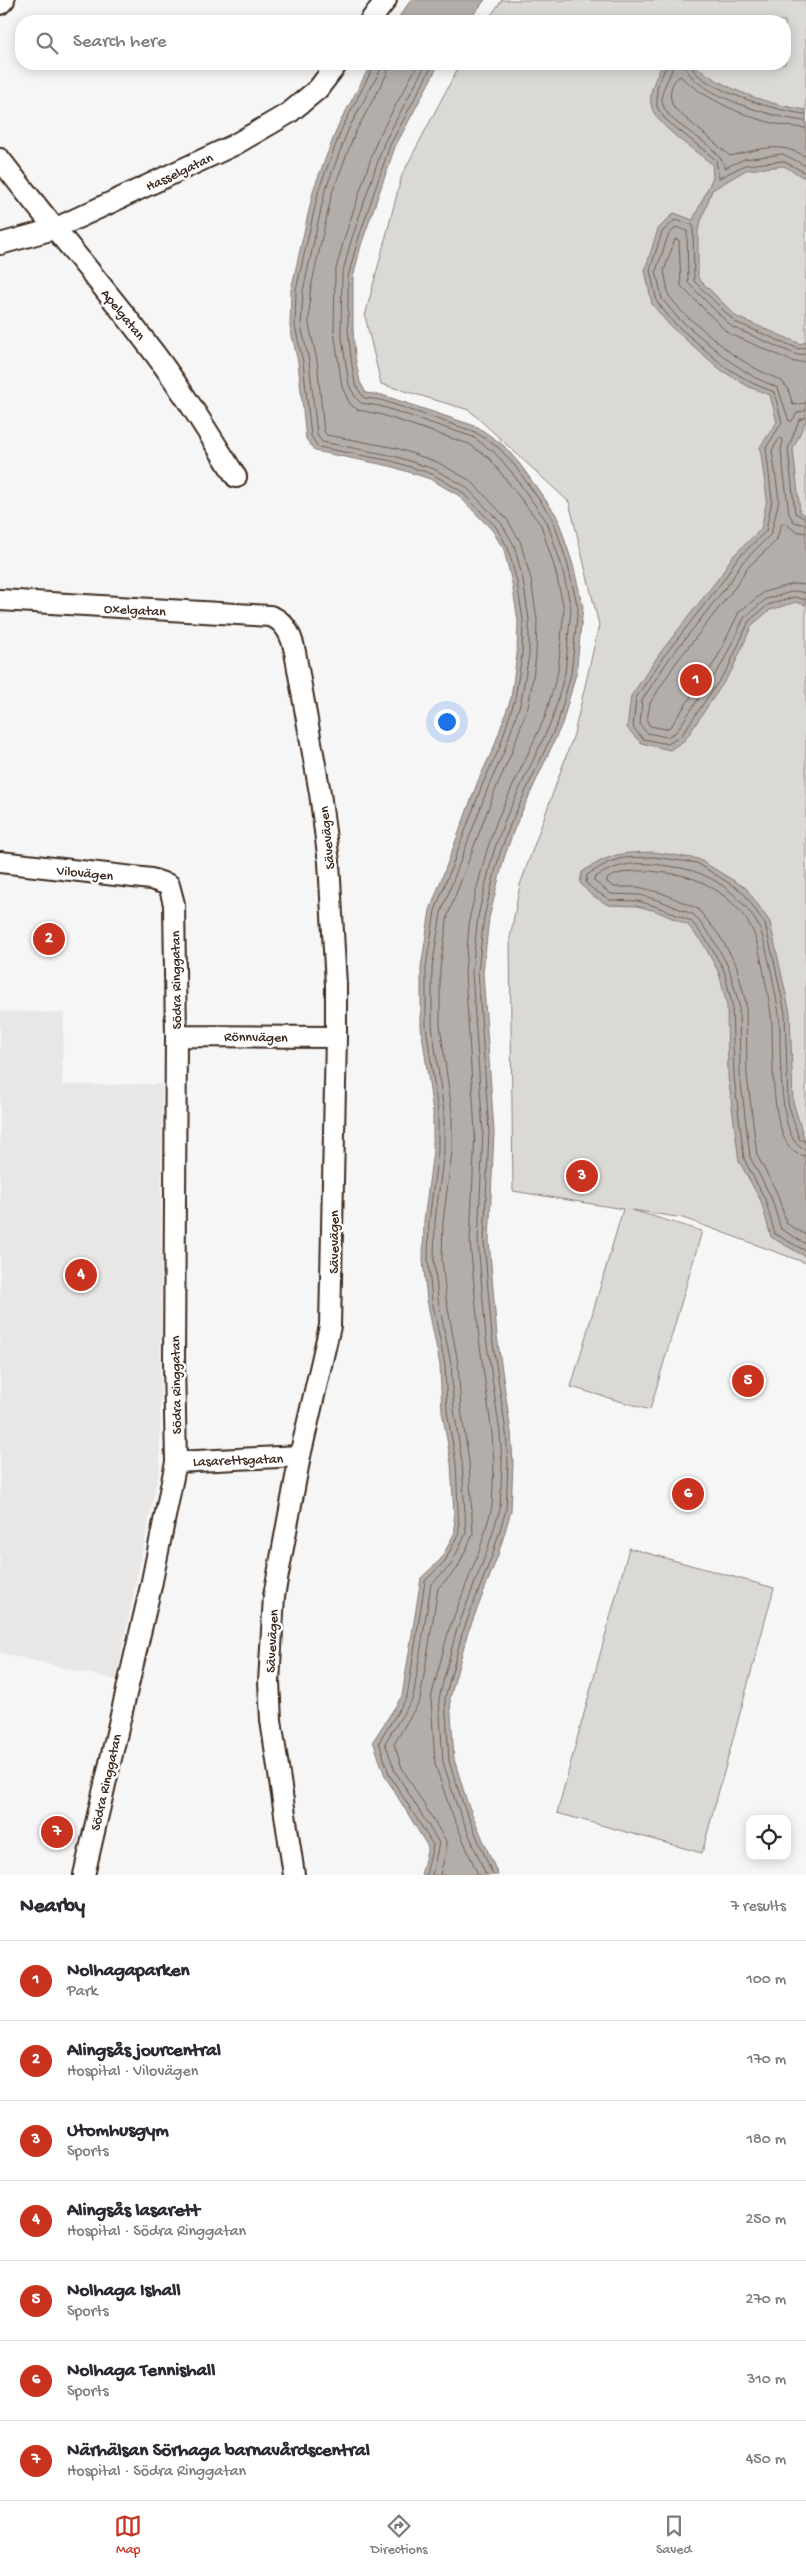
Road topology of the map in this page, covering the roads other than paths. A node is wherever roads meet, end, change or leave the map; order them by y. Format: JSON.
{"nodes":[{"id":1,"x":4,"y":0,"type":"edge"},
{"id":2,"x":386,"y":0,"type":"edge"},
{"id":3,"x":0,"y":4,"type":"edge"},
{"id":4,"x":375,"y":15,"type":"edge"},
{"id":5,"x":332,"y":70,"type":"edge"},
{"id":6,"x":0,"y":159,"type":"edge"},
{"id":7,"x":54,"y":230,"type":"junction"},
{"id":8,"x":0,"y":244,"type":"edge"},
{"id":9,"x":236,"y":477,"type":"dead end"},
{"id":10,"x":0,"y":600,"type":"edge"},
{"id":11,"x":270,"y":616,"type":"joint"},
{"id":12,"x":0,"y":862,"type":"edge"},
{"id":13,"x":168,"y":885,"type":"joint"},
{"id":14,"x":176,"y":1036,"type":"junction"},
{"id":15,"x":336,"y":1037,"type":"junction"},
{"id":16,"x":300,"y":1456,"type":"junction"},
{"id":17,"x":176,"y":1462,"type":"junction"},
{"id":18,"x":84,"y":1875,"type":"edge"},
{"id":19,"x":294,"y":1875,"type":"edge"}],
"edges":[{"from":1,"to":3,"type":"street"},
{"from":2,"to":4,"type":"street"},
{"from":5,"to":7,"type":"street","name":"Hasselgatan"},
{"from":6,"to":7,"type":"street","name":"Apelgatan"},
{"from":7,"to":8,"type":"street","name":"Hasselgatan"},
{"from":7,"to":9,"type":"street","name":"Apelgatan"},
{"from":10,"to":11,"type":"street","name":"Oxelgatan"},
{"from":11,"to":15,"type":"street","name":"Sävevägen"},
{"from":12,"to":13,"type":"street","name":"Vilovägen"},
{"from":13,"to":14,"type":"street","name":"Södra Ringgatan"},
{"from":14,"to":15,"type":"street","name":"Rönnvägen"},
{"from":14,"to":17,"type":"street","name":"Södra Ringgatan"},
{"from":15,"to":16,"type":"street","name":"Sävevägen"},
{"from":16,"to":17,"type":"street","name":"Lasarettsgatan"},
{"from":16,"to":19,"type":"street","name":"Sävevägen"},
{"from":17,"to":18,"type":"street","name":"Södra Ringgatan"}]}
